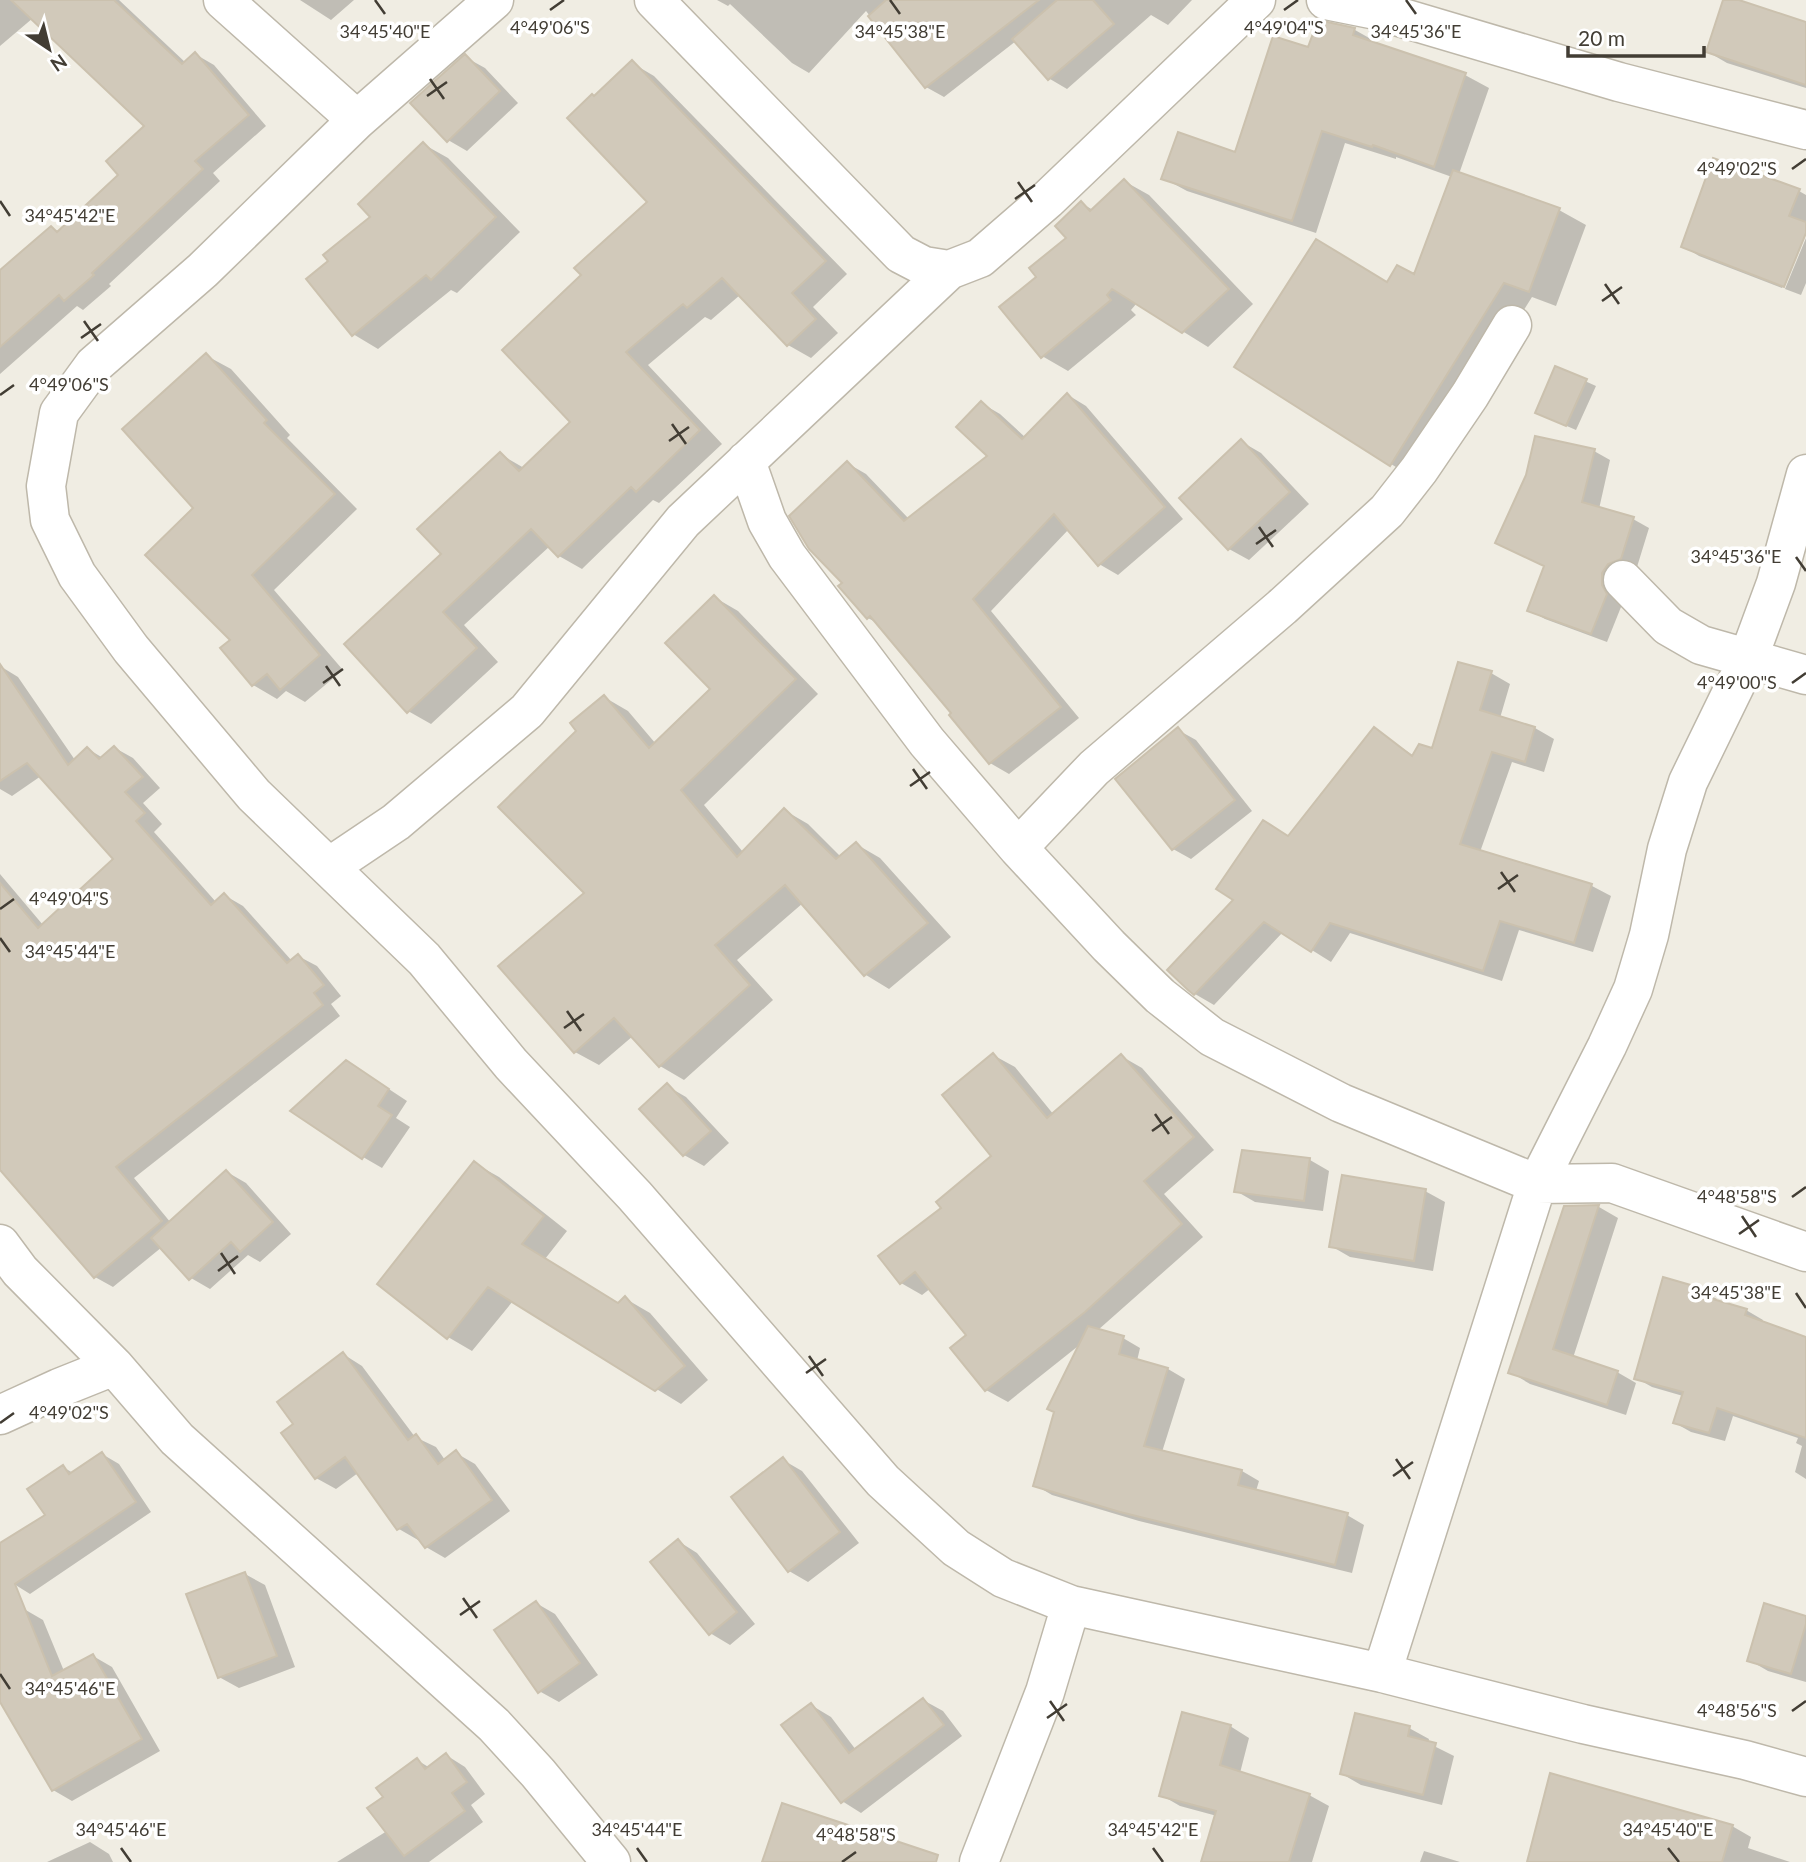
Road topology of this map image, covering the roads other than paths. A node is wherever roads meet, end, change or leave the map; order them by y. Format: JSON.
{"nodes":[{"id":1,"x":223,"y":0,"type":"edge"},
{"id":2,"x":494,"y":0,"type":"edge"},
{"id":3,"x":654,"y":0,"type":"edge"},
{"id":4,"x":1256,"y":0,"type":"edge"},
{"id":5,"x":1325,"y":0,"type":"edge"},
{"id":6,"x":357,"y":120,"type":"junction"},
{"id":7,"x":1806,"y":130,"type":"edge"},
{"id":8,"x":949,"y":270,"type":"junction"},
{"id":9,"x":1513,"y":326,"type":"dead end"},
{"id":10,"x":746,"y":461,"type":"junction"},
{"id":11,"x":1806,"y":474,"type":"edge"},
{"id":12,"x":1623,"y":580,"type":"dead end"},
{"id":13,"x":1748,"y":659,"type":"junction"},
{"id":14,"x":1806,"y":675,"type":"edge"},
{"id":15,"x":1018,"y":848,"type":"junction"},
{"id":16,"x":329,"y":867,"type":"junction"},
{"id":17,"x":1537,"y":1184,"type":"junction"},
{"id":18,"x":0,"y":1244,"type":"edge"},
{"id":19,"x":1806,"y":1252,"type":"edge"},
{"id":20,"x":114,"y":1366,"type":"junction"},
{"id":21,"x":0,"y":1415,"type":"edge"},
{"id":22,"x":1070,"y":1605,"type":"junction"},
{"id":23,"x":1382,"y":1673,"type":"junction"},
{"id":24,"x":1806,"y":1777,"type":"edge"},
{"id":25,"x":611,"y":1862,"type":"edge"},
{"id":26,"x":979,"y":1862,"type":"edge"}],
"edges":[{"from":1,"to":6,"type":"street"},
{"from":2,"to":6,"type":"street"},
{"from":3,"to":8,"type":"street"},
{"from":4,"to":8,"type":"street"},
{"from":5,"to":7,"type":"street"},
{"from":6,"to":16,"type":"street"},
{"from":8,"to":10,"type":"street"},
{"from":9,"to":15,"type":"street"},
{"from":10,"to":15,"type":"street"},
{"from":10,"to":16,"type":"street"},
{"from":11,"to":13,"type":"street"},
{"from":12,"to":13,"type":"street"},
{"from":13,"to":14,"type":"street"},
{"from":13,"to":17,"type":"street"},
{"from":15,"to":17,"type":"street"},
{"from":16,"to":22,"type":"street"},
{"from":17,"to":19,"type":"street"},
{"from":17,"to":23,"type":"street"},
{"from":18,"to":20,"type":"street"},
{"from":20,"to":21,"type":"street"},
{"from":20,"to":25,"type":"street"},
{"from":22,"to":23,"type":"street"},
{"from":22,"to":26,"type":"street"},
{"from":23,"to":24,"type":"street"}]}
